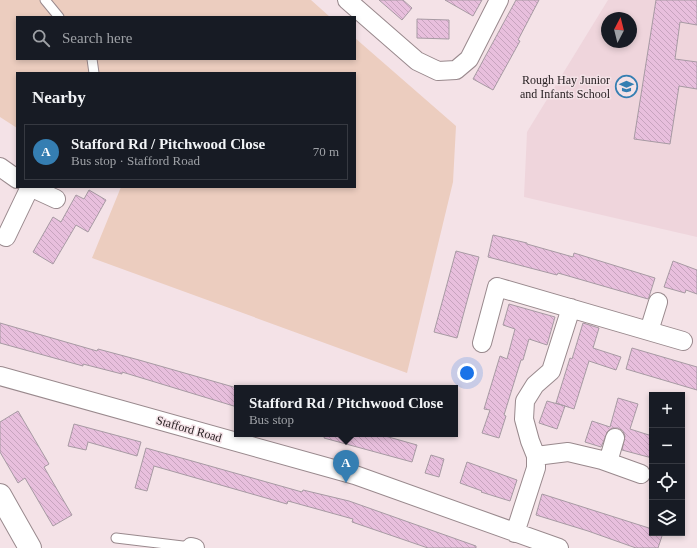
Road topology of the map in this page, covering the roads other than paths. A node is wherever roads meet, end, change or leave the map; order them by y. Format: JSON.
{"nodes":[{"id":1,"x":45,"y":0,"type":"edge"},
{"id":2,"x":347,"y":0,"type":"edge"},
{"id":3,"x":499,"y":0,"type":"edge"},
{"id":4,"x":58,"y":16,"type":"edge"},
{"id":5,"x":92,"y":60,"type":"edge"},
{"id":6,"x":94,"y":72,"type":"edge"},
{"id":7,"x":0,"y":167,"type":"edge"},
{"id":8,"x":16,"y":178,"type":"edge"},
{"id":9,"x":30,"y":188,"type":"edge"},
{"id":10,"x":32,"y":188,"type":"edge"},
{"id":11,"x":56,"y":199,"type":"dead end"},
{"id":12,"x":6,"y":237,"type":"dead end"},
{"id":13,"x":658,"y":302,"type":"dead end"},
{"id":14,"x":571,"y":308,"type":"junction"},
{"id":15,"x":649,"y":331,"type":"junction"},
{"id":16,"x":683,"y":341,"type":"dead end"},
{"id":17,"x":482,"y":343,"type":"dead end"},
{"id":18,"x":0,"y":376,"type":"edge"},
{"id":19,"x":616,"y":438,"type":"dead end"},
{"id":20,"x":536,"y":456,"type":"junction"},
{"id":21,"x":608,"y":462,"type":"junction"},
{"id":22,"x":641,"y":474,"type":"dead end"},
{"id":23,"x":0,"y":495,"type":"edge"},
{"id":24,"x":516,"y":533,"type":"junction"},
{"id":25,"x":116,"y":538,"type":"dead end"},
{"id":26,"x":193,"y":547,"type":"edge"},
{"id":27,"x":29,"y":548,"type":"edge"},
{"id":28,"x":559,"y":548,"type":"edge"}],
"edges":[{"from":1,"to":4,"type":"lane"},
{"from":2,"to":3,"type":"street"},
{"from":5,"to":6,"type":"lane"},
{"from":7,"to":8,"type":"street"},
{"from":9,"to":12,"type":"street"},
{"from":10,"to":11,"type":"street"},
{"from":13,"to":15,"type":"street"},
{"from":14,"to":15,"type":"street"},
{"from":14,"to":17,"type":"street"},
{"from":14,"to":20,"type":"street"},
{"from":15,"to":16,"type":"street"},
{"from":18,"to":24,"type":"street","name":"Stafford Road"},
{"from":19,"to":21,"type":"street"},
{"from":20,"to":21,"type":"street"},
{"from":20,"to":24,"type":"street"},
{"from":21,"to":22,"type":"street"},
{"from":23,"to":27,"type":"street"},
{"from":24,"to":28,"type":"street","name":"Stafford Road"},
{"from":25,"to":26,"type":"lane"}]}
